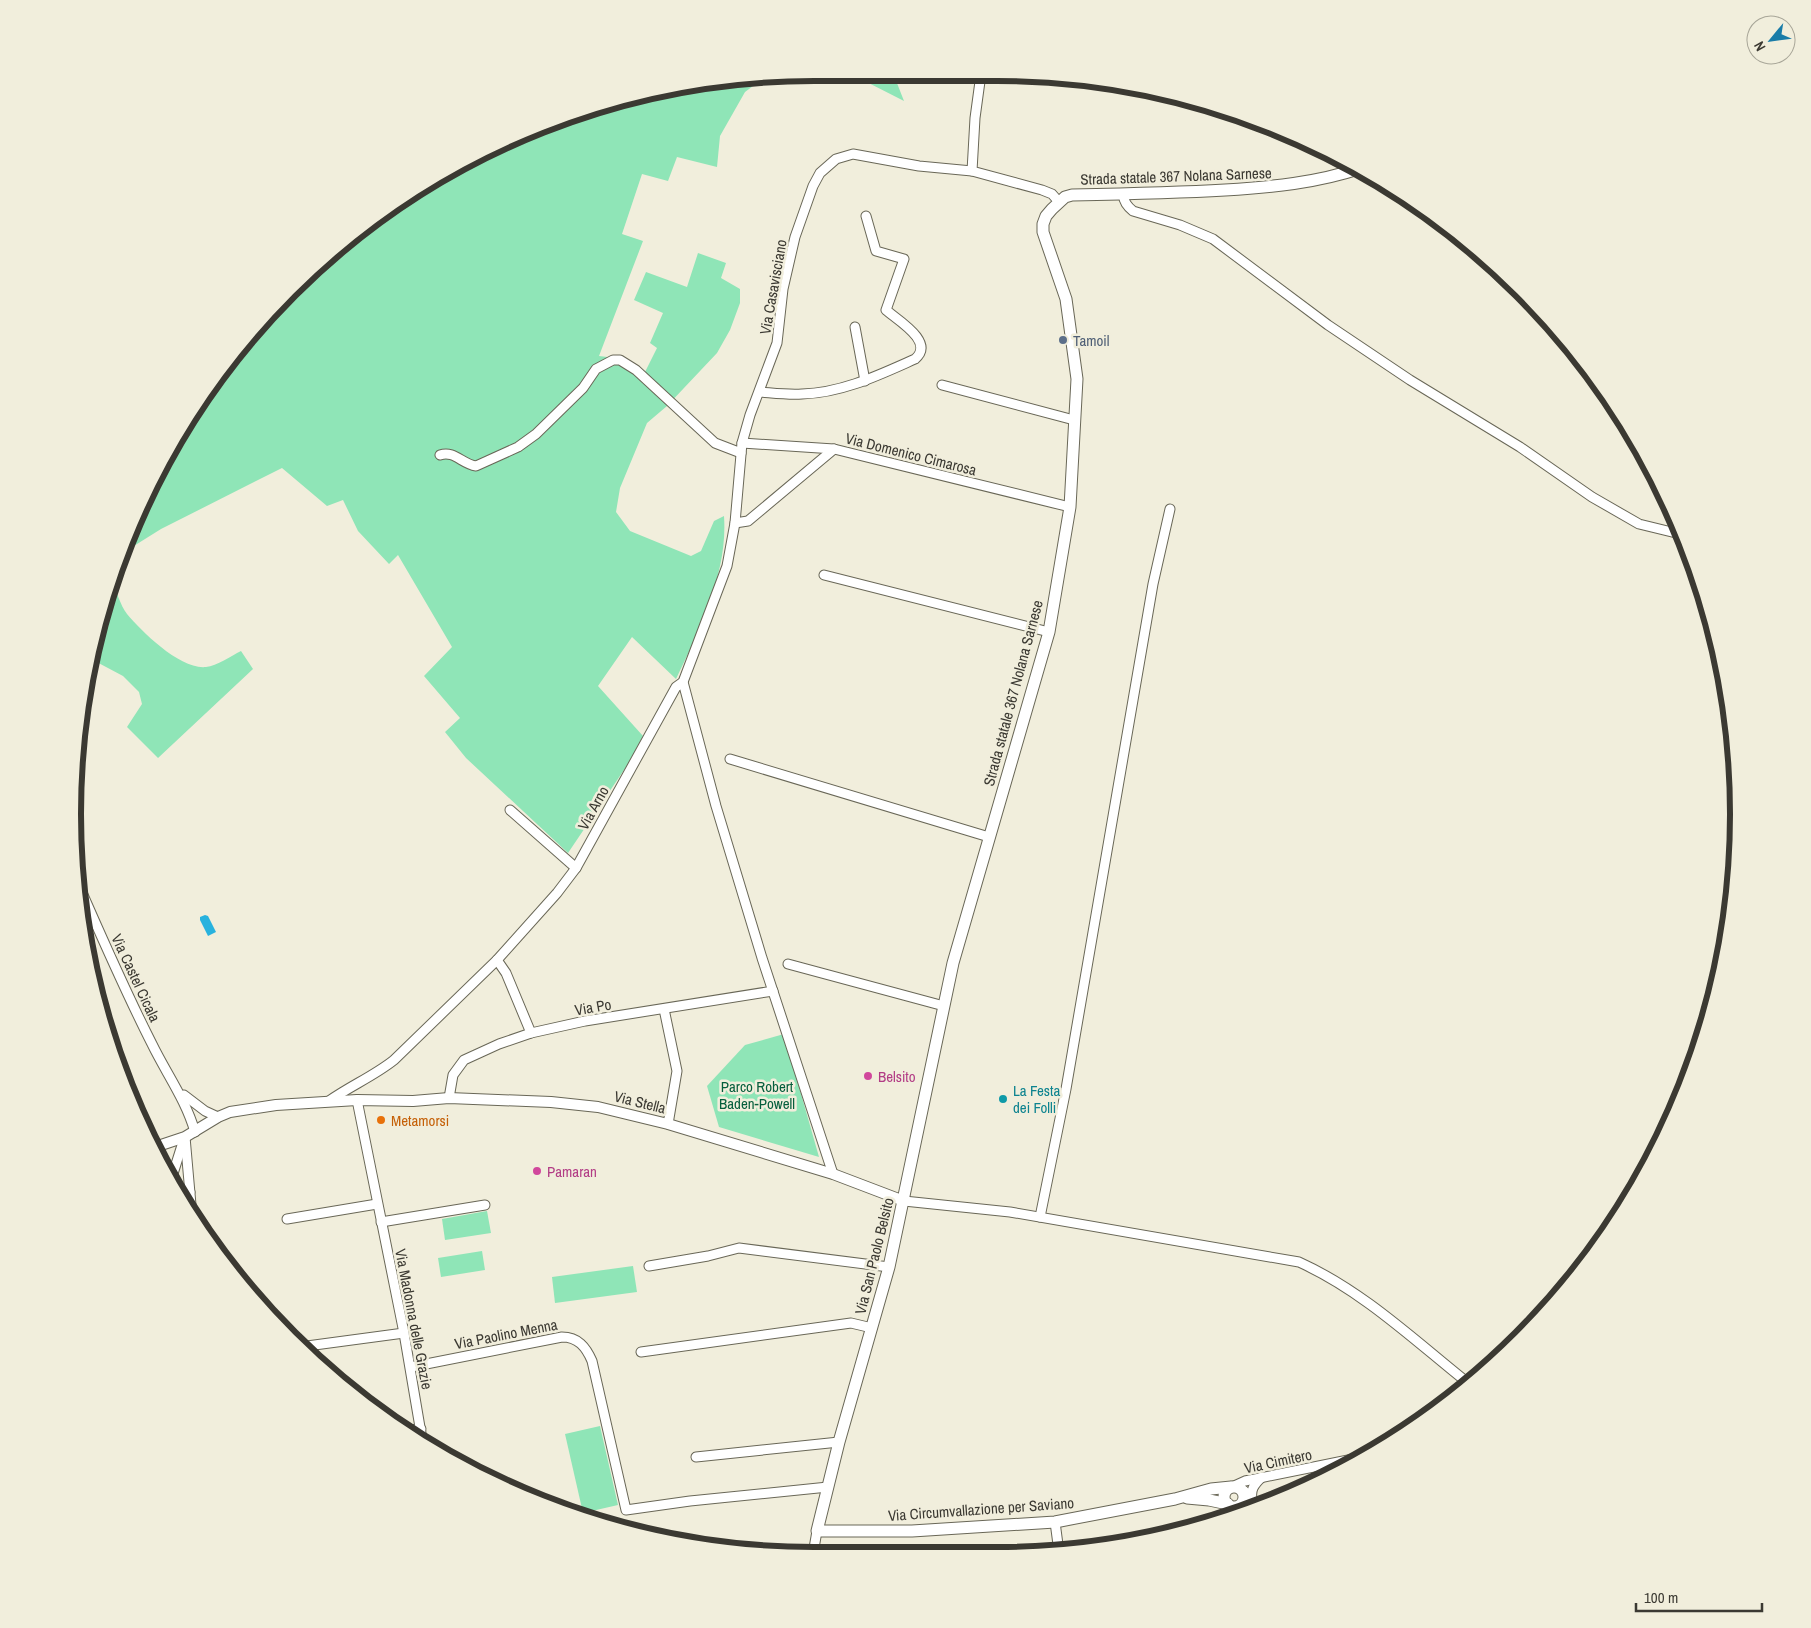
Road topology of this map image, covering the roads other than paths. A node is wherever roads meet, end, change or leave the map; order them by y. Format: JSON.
{"nodes":[{"id":1,"x":979,"y":81,"type":"edge"},
{"id":2,"x":972,"y":172,"type":"junction"},
{"id":3,"x":1349,"y":172,"type":"edge"},
{"id":4,"x":1123,"y":194,"type":"junction"},
{"id":5,"x":1059,"y":202,"type":"junction"},
{"id":6,"x":866,"y":216,"type":"dead end"},
{"id":7,"x":855,"y":327,"type":"dead end"},
{"id":8,"x":865,"y":381,"type":"junction"},
{"id":9,"x":942,"y":385,"type":"dead end"},
{"id":10,"x":760,"y":392,"type":"junction"},
{"id":11,"x":1074,"y":420,"type":"junction"},
{"id":12,"x":742,"y":448,"type":"junction"},
{"id":13,"x":834,"y":449,"type":"junction"},
{"id":14,"x":440,"y":454,"type":"dead end"},
{"id":15,"x":1070,"y":508,"type":"junction"},
{"id":16,"x":1170,"y":510,"type":"dead end"},
{"id":17,"x":735,"y":523,"type":"junction"},
{"id":18,"x":1673,"y":532,"type":"edge"},
{"id":19,"x":824,"y":575,"type":"dead end"},
{"id":20,"x":1049,"y":632,"type":"junction"},
{"id":21,"x":683,"y":682,"type":"junction"},
{"id":22,"x":730,"y":759,"type":"dead end"},
{"id":23,"x":510,"y":810,"type":"dead end"},
{"id":24,"x":989,"y":837,"type":"junction"},
{"id":25,"x":576,"y":868,"type":"junction"},
{"id":26,"x":87,"y":905,"type":"edge"},
{"id":27,"x":497,"y":960,"type":"junction"},
{"id":28,"x":953,"y":963,"type":"joint"},
{"id":29,"x":788,"y":964,"type":"dead end"},
{"id":30,"x":773,"y":991,"type":"junction"},
{"id":31,"x":944,"y":1006,"type":"junction"},
{"id":32,"x":664,"y":1009,"type":"junction"},
{"id":33,"x":531,"y":1033,"type":"junction"},
{"id":34,"x":178,"y":1090,"type":"junction"},
{"id":35,"x":449,"y":1098,"type":"junction"},
{"id":36,"x":357,"y":1100,"type":"junction"},
{"id":37,"x":329,"y":1101,"type":"junction"},
{"id":38,"x":218,"y":1116,"type":"junction"},
{"id":39,"x":668,"y":1124,"type":"junction"},
{"id":40,"x":195,"y":1132,"type":"junction"},
{"id":41,"x":185,"y":1137,"type":"junction"},
{"id":42,"x":161,"y":1145,"type":"edge"},
{"id":43,"x":174,"y":1171,"type":"edge"},
{"id":44,"x":833,"y":1174,"type":"junction"},
{"id":45,"x":186,"y":1191,"type":"edge"},
{"id":46,"x":190,"y":1192,"type":"junction"},
{"id":47,"x":191,"y":1198,"type":"edge"},
{"id":48,"x":904,"y":1201,"type":"junction"},
{"id":49,"x":378,"y":1204,"type":"junction"},
{"id":50,"x":485,"y":1205,"type":"dead end"},
{"id":51,"x":1040,"y":1217,"type":"junction"},
{"id":52,"x":287,"y":1219,"type":"dead end"},
{"id":53,"x":381,"y":1222,"type":"junction"},
{"id":54,"x":649,"y":1266,"type":"dead end"},
{"id":55,"x":889,"y":1267,"type":"junction"},
{"id":56,"x":872,"y":1328,"type":"junction"},
{"id":57,"x":404,"y":1333,"type":"junction"},
{"id":58,"x":310,"y":1346,"type":"edge"},
{"id":59,"x":641,"y":1352,"type":"dead end"},
{"id":60,"x":411,"y":1367,"type":"junction"},
{"id":61,"x":1462,"y":1379,"type":"edge"},
{"id":62,"x":417,"y":1429,"type":"edge"},
{"id":63,"x":421,"y":1429,"type":"junction"},
{"id":64,"x":421,"y":1432,"type":"edge"},
{"id":65,"x":840,"y":1442,"type":"junction"},
{"id":66,"x":696,"y":1457,"type":"dead end"},
{"id":67,"x":1338,"y":1462,"type":"edge"},
{"id":68,"x":1262,"y":1477,"type":"junction"},
{"id":69,"x":828,"y":1487,"type":"junction"},
{"id":70,"x":1236,"y":1488,"type":"junction"},
{"id":71,"x":1176,"y":1499,"type":"junction"},
{"id":72,"x":1247,"y":1503,"type":"edge"},
{"id":73,"x":1242,"y":1504,"type":"edge"},
{"id":74,"x":1243,"y":1504,"type":"edge"},
{"id":75,"x":1240,"y":1505,"type":"edge"},
{"id":76,"x":1241,"y":1505,"type":"edge"},
{"id":77,"x":1055,"y":1522,"type":"junction"},
{"id":78,"x":818,"y":1531,"type":"junction"},
{"id":79,"x":1058,"y":1544,"type":"edge"},
{"id":80,"x":815,"y":1547,"type":"edge"}],
"edges":[{"from":1,"to":2,"type":"street"},
{"from":2,"to":5,"type":"street","name":"Via Casavisciano"},
{"from":2,"to":10,"type":"street","name":"Via Casavisciano"},
{"from":3,"to":4,"type":"main road","name":"Strada statale 367 Nolana Sarnese"},
{"from":4,"to":5,"type":"main road","name":"Strada statale 367 Nolana Sarnese"},
{"from":4,"to":18,"type":"street"},
{"from":5,"to":11,"type":"main road","name":"Strada statale 367 Nolana Sarnese"},
{"from":6,"to":8,"type":"street"},
{"from":7,"to":8,"type":"street"},
{"from":8,"to":10,"type":"street"},
{"from":9,"to":11,"type":"street"},
{"from":10,"to":12,"type":"street","name":"Via Casavisciano"},
{"from":11,"to":15,"type":"main road","name":"Strada statale 367 Nolana Sarnese"},
{"from":12,"to":13,"type":"street","name":"Via Domenico Cimarosa"},
{"from":12,"to":14,"type":"street","name":"Via Domenico Cimarosa"},
{"from":12,"to":17,"type":"street","name":"Via Arno"},
{"from":13,"to":15,"type":"street","name":"Via Domenico Cimarosa"},
{"from":13,"to":17,"type":"street"},
{"from":15,"to":20,"type":"main road","name":"Strada statale 367 Nolana Sarnese"},
{"from":16,"to":51,"type":"street"},
{"from":17,"to":21,"type":"street","name":"Via Arno"},
{"from":19,"to":20,"type":"street"},
{"from":20,"to":24,"type":"main road","name":"Strada statale 367 Nolana Sarnese"},
{"from":21,"to":25,"type":"street","name":"Via Arno"},
{"from":21,"to":30,"type":"street"},
{"from":22,"to":24,"type":"street"},
{"from":23,"to":25,"type":"street"},
{"from":24,"to":28,"type":"main road","name":"Strada statale 367 Nolana Sarnese"},
{"from":25,"to":27,"type":"street","name":"Via Arno"},
{"from":26,"to":34,"type":"street","name":"Via Castel Cicala"},
{"from":27,"to":33,"type":"street"},
{"from":27,"to":37,"type":"street","name":"Via Arno"},
{"from":28,"to":31,"type":"main road","name":"Via San Paolo Belsito"},
{"from":29,"to":31,"type":"street"},
{"from":30,"to":32,"type":"street","name":"Via Po"},
{"from":30,"to":44,"type":"street"},
{"from":31,"to":48,"type":"main road","name":"Via San Paolo Belsito"},
{"from":32,"to":33,"type":"street","name":"Via Po"},
{"from":32,"to":39,"type":"street"},
{"from":33,"to":35,"type":"street","name":"Via Po"},
{"from":34,"to":38,"type":"street"},
{"from":34,"to":40,"type":"street"},
{"from":35,"to":36,"type":"street","name":"Via Stella"},
{"from":35,"to":39,"type":"street","name":"Via Stella"},
{"from":36,"to":37,"type":"street","name":"Via Stella"},
{"from":36,"to":49,"type":"street","name":"Via Madonna delle Grazie"},
{"from":37,"to":38,"type":"street"},
{"from":38,"to":40,"type":"street"},
{"from":39,"to":44,"type":"street","name":"Via Stella"},
{"from":40,"to":41,"type":"street"},
{"from":41,"to":42,"type":"street"},
{"from":41,"to":43,"type":"street"},
{"from":41,"to":46,"type":"street"},
{"from":44,"to":48,"type":"street","name":"Via Stella"},
{"from":45,"to":46,"type":"street"},
{"from":46,"to":47,"type":"street"},
{"from":48,"to":51,"type":"street"},
{"from":48,"to":55,"type":"main road","name":"Via San Paolo Belsito"},
{"from":49,"to":52,"type":"street"},
{"from":49,"to":53,"type":"street","name":"Via Madonna delle Grazie"},
{"from":50,"to":53,"type":"street"},
{"from":51,"to":61,"type":"street"},
{"from":53,"to":57,"type":"street","name":"Via Madonna delle Grazie"},
{"from":54,"to":55,"type":"street"},
{"from":55,"to":56,"type":"main road","name":"Via San Paolo Belsito"},
{"from":56,"to":59,"type":"street"},
{"from":56,"to":65,"type":"main road","name":"Via San Paolo Belsito"},
{"from":57,"to":58,"type":"street"},
{"from":57,"to":60,"type":"street","name":"Via Madonna delle Grazie"},
{"from":60,"to":63,"type":"street","name":"Via Madonna delle Grazie"},
{"from":60,"to":69,"type":"street","name":"Via Paolino Menna"},
{"from":62,"to":63,"type":"street"},
{"from":63,"to":64,"type":"street","name":"Via Madonna delle Grazie"},
{"from":65,"to":66,"type":"street"},
{"from":65,"to":69,"type":"main road","name":"Via San Paolo Belsito"},
{"from":67,"to":68,"type":"street","name":"Via Cimitero"},
{"from":68,"to":70,"type":"street","name":"Via Cimitero"},
{"from":68,"to":72,"type":"street"},
{"from":69,"to":78,"type":"main road","name":"Via San Paolo Belsito"},
{"from":70,"to":71,"type":"main road","name":"Via Circumvallazione per Saviano"},
{"from":70,"to":73,"type":"main road"},
{"from":70,"to":74,"type":"main road"},
{"from":70,"to":76,"type":"main road"},
{"from":71,"to":75,"type":"main road","name":"Via Circumvallazione per Saviano"},
{"from":71,"to":77,"type":"main road","name":"Via Circumvallazione per Saviano"},
{"from":77,"to":78,"type":"main road","name":"Via Circumvallazione per Saviano"},
{"from":77,"to":79,"type":"street"},
{"from":78,"to":80,"type":"street","name":"Via San Paolo Belsito"}]}
